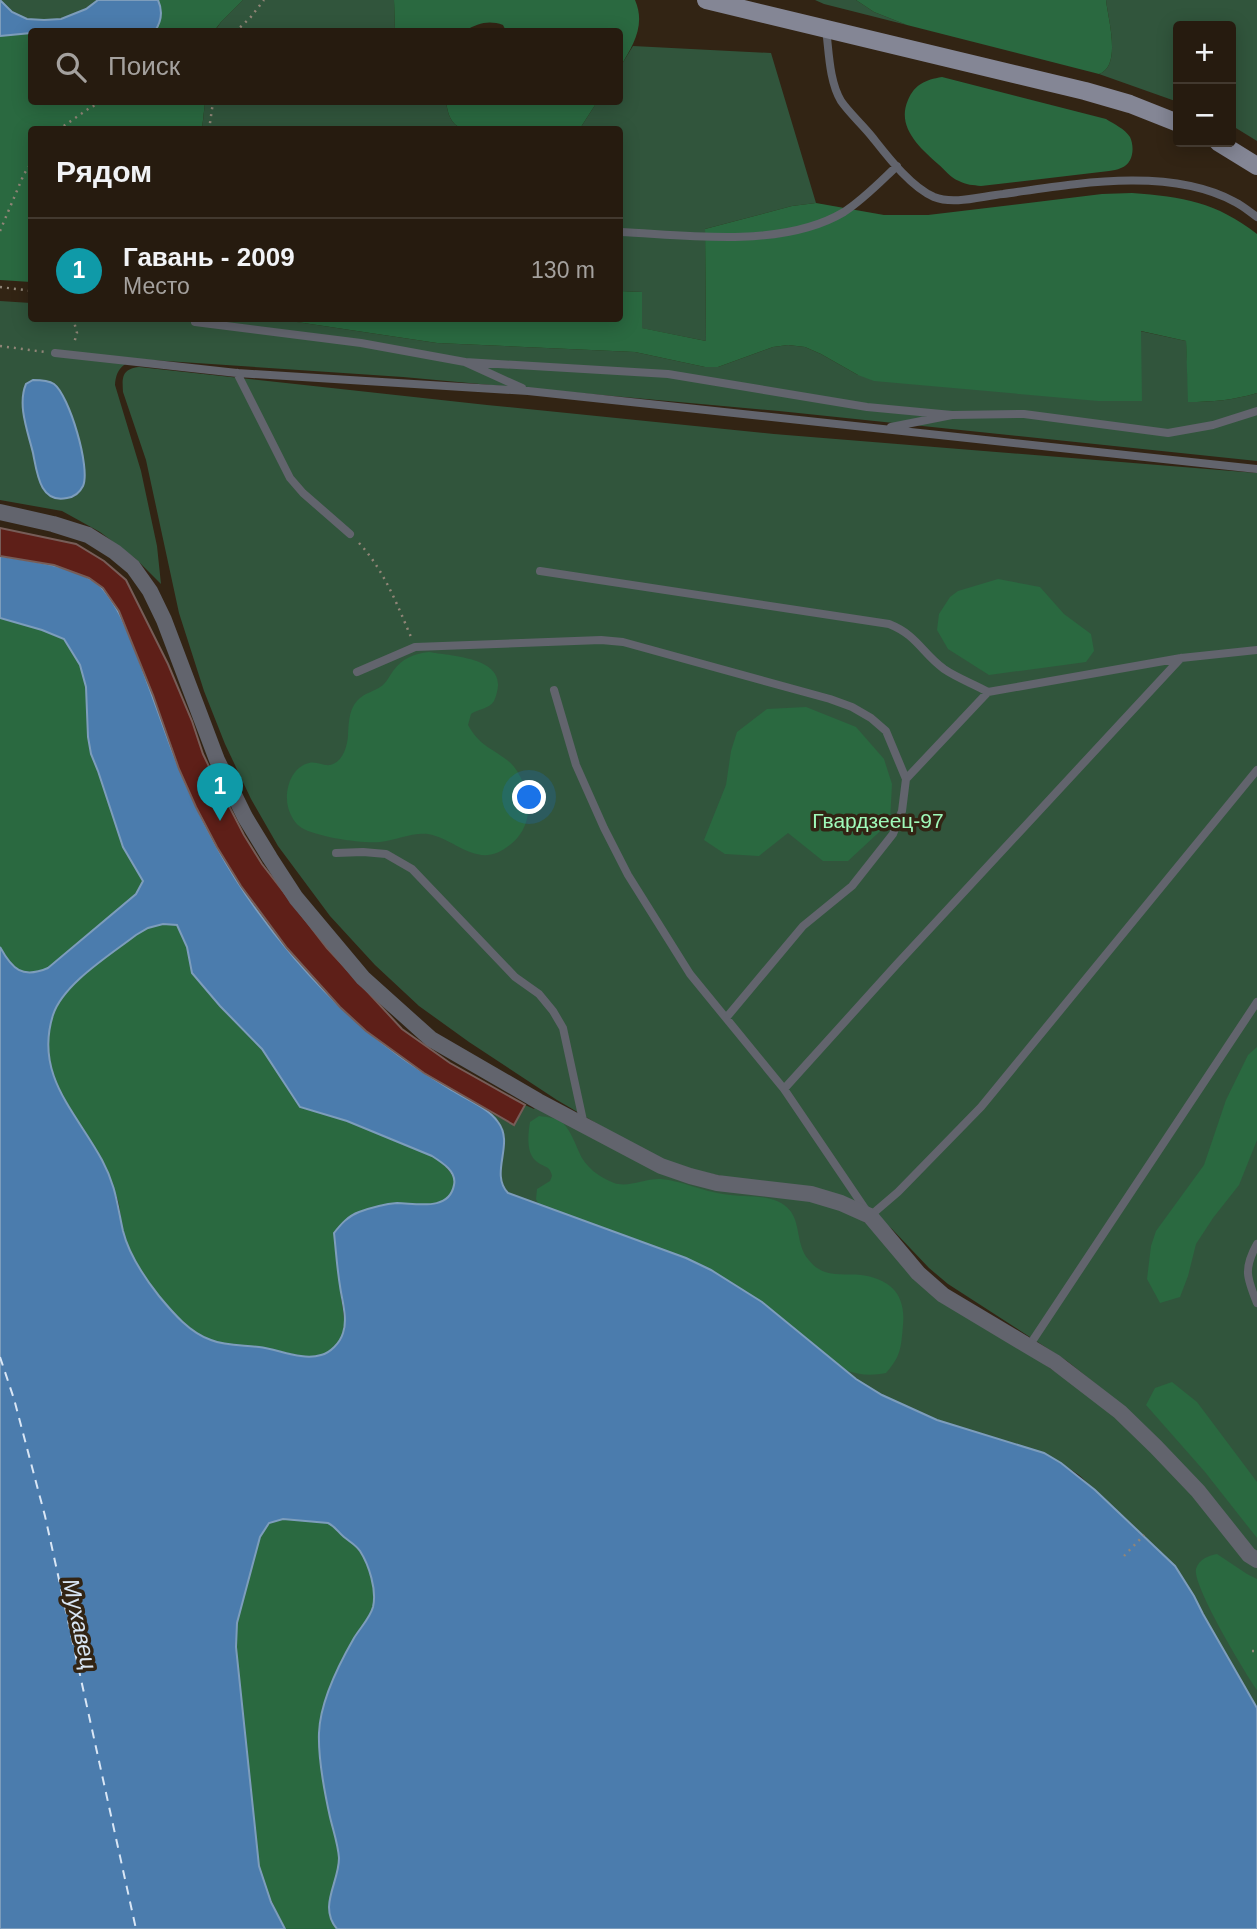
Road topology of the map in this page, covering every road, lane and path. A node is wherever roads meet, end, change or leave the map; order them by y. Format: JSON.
{"nodes":[{"id":1,"x":264,"y":0,"type":"edge"},
{"id":2,"x":706,"y":0,"type":"edge"},
{"id":3,"x":777,"y":8,"type":"edge"},
{"id":4,"x":239,"y":28,"type":"edge"},
{"id":5,"x":826,"y":29,"type":"junction"},
{"id":6,"x":96,"y":105,"type":"edge"},
{"id":7,"x":213,"y":105,"type":"edge"},
{"id":8,"x":1173,"y":121,"type":"edge"},
{"id":9,"x":64,"y":126,"type":"edge"},
{"id":10,"x":210,"y":126,"type":"edge"},
{"id":11,"x":1226,"y":147,"type":"edge"},
{"id":12,"x":897,"y":166,"type":"junction"},
{"id":13,"x":1257,"y":166,"type":"edge"},
{"id":14,"x":28,"y":168,"type":"edge"},
{"id":15,"x":1257,"y":217,"type":"edge"},
{"id":16,"x":0,"y":231,"type":"edge"},
{"id":17,"x":623,"y":232,"type":"edge"},
{"id":18,"x":0,"y":288,"type":"edge"},
{"id":19,"x":28,"y":291,"type":"edge"},
{"id":20,"x":73,"y":322,"type":"edge"},
{"id":21,"x":195,"y":322,"type":"dead end"},
{"id":22,"x":0,"y":346,"type":"edge"},
{"id":23,"x":55,"y":353,"type":"junction"},
{"id":24,"x":465,"y":362,"type":"junction"},
{"id":25,"x":237,"y":373,"type":"junction"},
{"id":26,"x":528,"y":391,"type":"junction"},
{"id":27,"x":1257,"y":411,"type":"edge"},
{"id":28,"x":952,"y":415,"type":"junction"},
{"id":29,"x":882,"y":429,"type":"junction"},
{"id":30,"x":1257,"y":469,"type":"edge"},
{"id":31,"x":0,"y":512,"type":"edge"},
{"id":32,"x":351,"y":534,"type":"joint"},
{"id":33,"x":540,"y":571,"type":"dead end"},
{"id":34,"x":415,"y":647,"type":"junction"},
{"id":35,"x":1257,"y":650,"type":"edge"},
{"id":36,"x":1181,"y":658,"type":"junction"},
{"id":37,"x":357,"y":672,"type":"dead end"},
{"id":38,"x":554,"y":690,"type":"dead end"},
{"id":39,"x":988,"y":692,"type":"junction"},
{"id":40,"x":1257,"y":770,"type":"edge"},
{"id":41,"x":906,"y":779,"type":"junction"},
{"id":42,"x":336,"y":853,"type":"dead end"},
{"id":43,"x":1257,"y":1002,"type":"edge"},
{"id":44,"x":726,"y":1018,"type":"junction"},
{"id":45,"x":784,"y":1089,"type":"junction"},
{"id":46,"x":584,"y":1125,"type":"junction"},
{"id":47,"x":870,"y":1216,"type":"junction"},
{"id":48,"x":1257,"y":1244,"type":"edge"},
{"id":49,"x":1257,"y":1303,"type":"edge"},
{"id":50,"x":1029,"y":1346,"type":"junction"},
{"id":51,"x":1144,"y":1535,"type":"dead end"},
{"id":52,"x":1124,"y":1556,"type":"dead end"},
{"id":53,"x":1257,"y":1560,"type":"edge"},
{"id":54,"x":1252,"y":1651,"type":"dead end"},
{"id":55,"x":1257,"y":1651,"type":"edge"}],
"edges":[{"from":1,"to":4,"type":"path"},
{"from":2,"to":3,"type":"street"},
{"from":3,"to":5,"type":"street"},
{"from":5,"to":8,"type":"street"},
{"from":5,"to":12,"type":"lane"},
{"from":6,"to":9,"type":"path"},
{"from":7,"to":10,"type":"path"},
{"from":11,"to":13,"type":"street"},
{"from":12,"to":15,"type":"lane"},
{"from":12,"to":17,"type":"lane"},
{"from":14,"to":16,"type":"path"},
{"from":18,"to":19,"type":"path"},
{"from":20,"to":23,"type":"path"},
{"from":21,"to":24,"type":"lane"},
{"from":22,"to":23,"type":"path"},
{"from":23,"to":25,"type":"lane"},
{"from":24,"to":26,"type":"lane"},
{"from":24,"to":28,"type":"lane"},
{"from":25,"to":26,"type":"lane"},
{"from":25,"to":32,"type":"lane"},
{"from":26,"to":29,"type":"lane"},
{"from":27,"to":28,"type":"lane"},
{"from":28,"to":29,"type":"lane"},
{"from":29,"to":30,"type":"lane"},
{"from":31,"to":46,"type":"street"},
{"from":32,"to":34,"type":"path"},
{"from":33,"to":39,"type":"lane"},
{"from":34,"to":37,"type":"lane"},
{"from":34,"to":41,"type":"lane"},
{"from":35,"to":36,"type":"lane"},
{"from":36,"to":39,"type":"lane"},
{"from":36,"to":45,"type":"lane"},
{"from":38,"to":44,"type":"lane"},
{"from":39,"to":41,"type":"lane"},
{"from":40,"to":47,"type":"lane"},
{"from":41,"to":44,"type":"lane"},
{"from":42,"to":46,"type":"lane"},
{"from":43,"to":50,"type":"lane"},
{"from":44,"to":45,"type":"lane"},
{"from":45,"to":47,"type":"lane"},
{"from":46,"to":47,"type":"street"},
{"from":47,"to":50,"type":"street"},
{"from":48,"to":49,"type":"lane"},
{"from":50,"to":53,"type":"street"},
{"from":51,"to":52,"type":"path"},
{"from":54,"to":55,"type":"path"}]}
